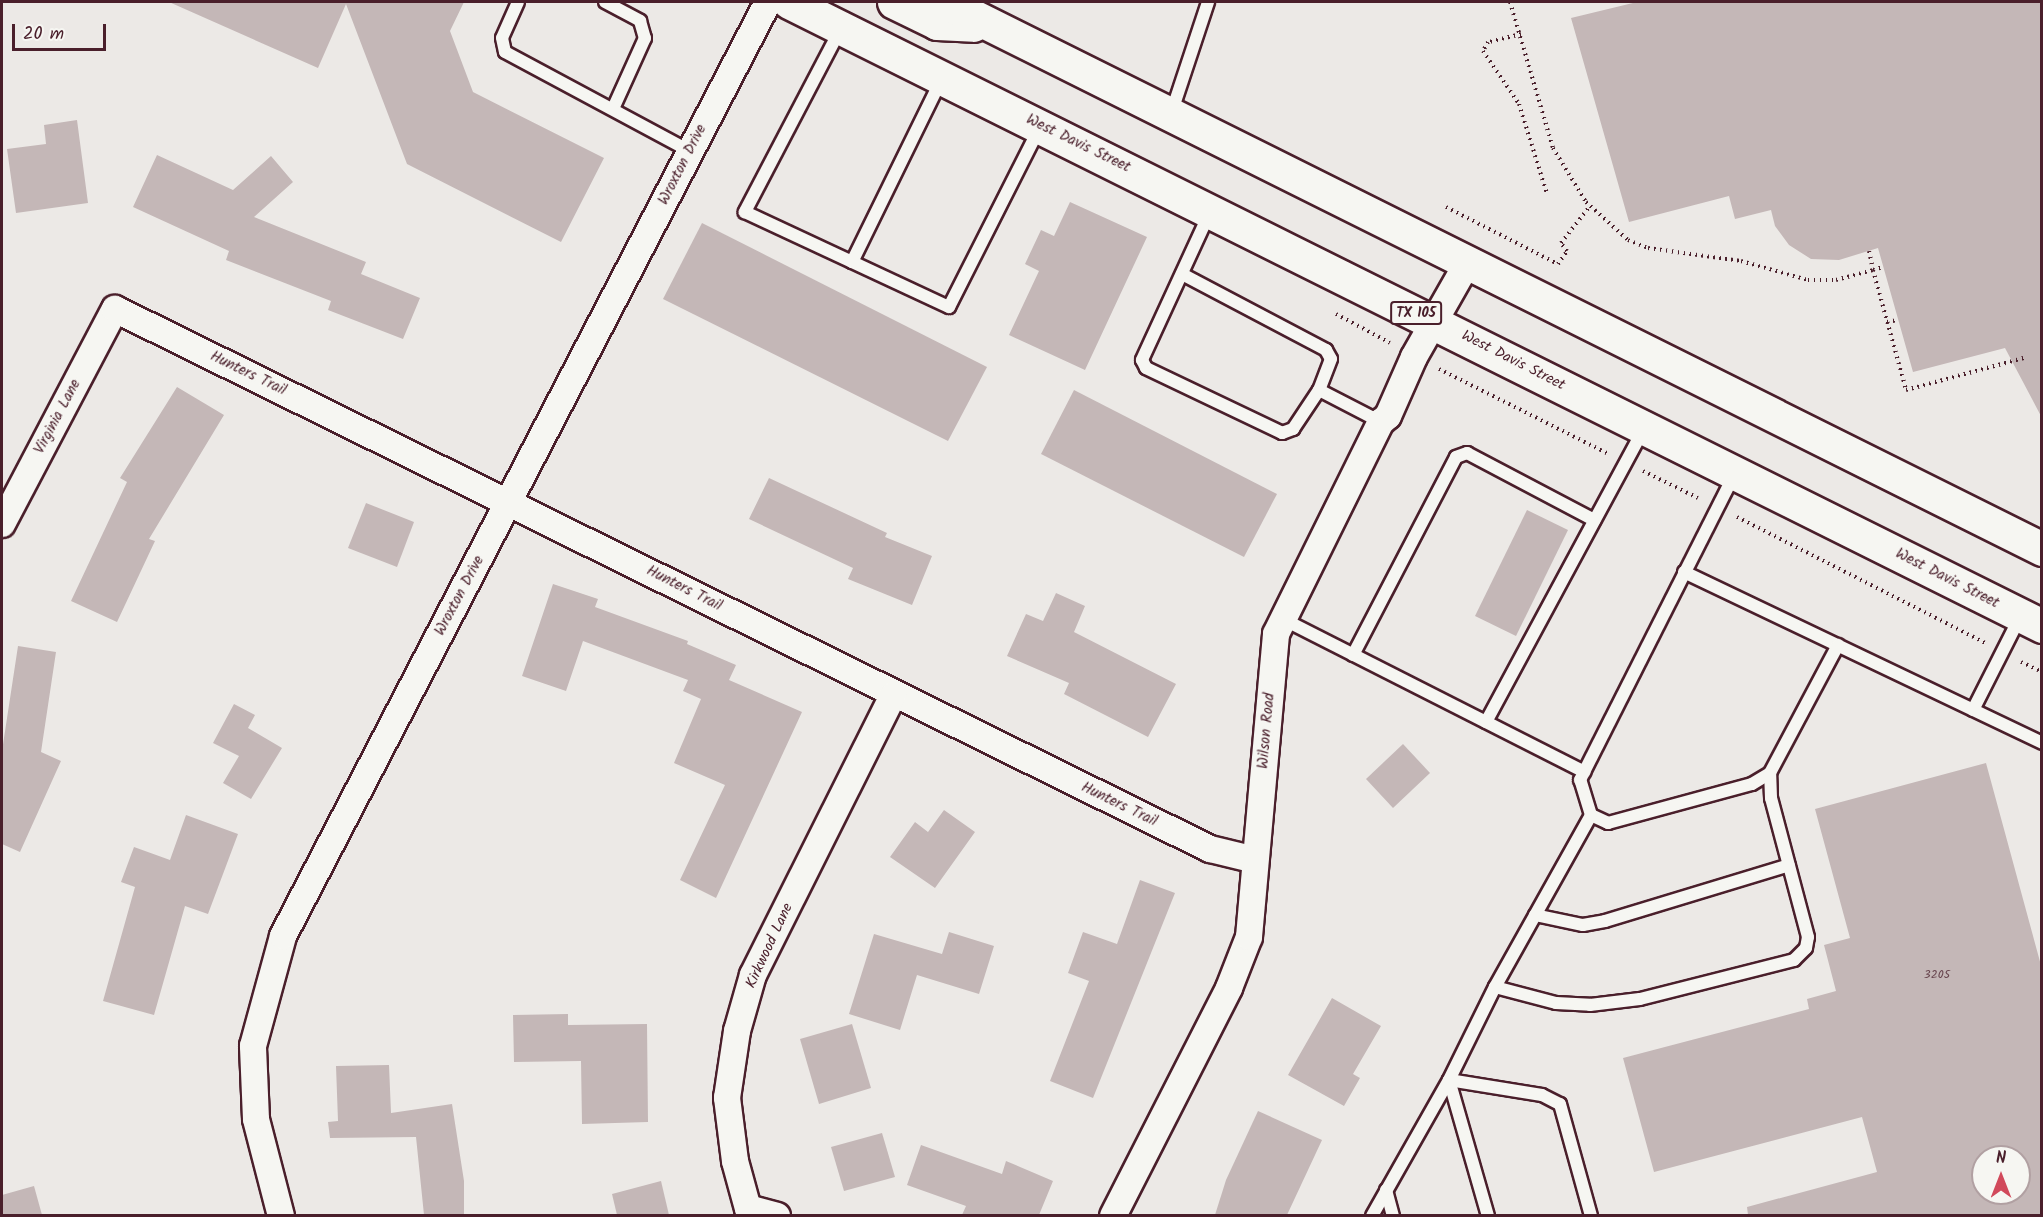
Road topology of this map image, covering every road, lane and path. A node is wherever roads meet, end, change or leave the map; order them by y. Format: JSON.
{"nodes":[{"id":1,"x":518,"y":2,"type":"edge"},
{"id":2,"x":605,"y":2,"type":"edge"},
{"id":3,"x":768,"y":2,"type":"edge"},
{"id":4,"x":789,"y":2,"type":"edge"},
{"id":5,"x":894,"y":2,"type":"edge"},
{"id":6,"x":945,"y":2,"type":"edge"},
{"id":7,"x":1208,"y":2,"type":"edge"},
{"id":8,"x":1510,"y":2,"type":"edge"},
{"id":9,"x":841,"y":27,"type":"junction"},
{"id":10,"x":996,"y":27,"type":"junction"},
{"id":11,"x":1521,"y":34,"type":"junction"},
{"id":12,"x":942,"y":77,"type":"junction"},
{"id":13,"x":613,"y":109,"type":"junction"},
{"id":14,"x":1171,"y":114,"type":"junction"},
{"id":15,"x":1040,"y":126,"type":"junction"},
{"id":16,"x":690,"y":151,"type":"junction"},
{"id":17,"x":1547,"y":194,"type":"dead end"},
{"id":18,"x":1590,"y":206,"type":"junction"},
{"id":19,"x":1446,"y":207,"type":"dead end"},
{"id":20,"x":1211,"y":210,"type":"junction"},
{"id":21,"x":1869,"y":251,"type":"dead end"},
{"id":22,"x":852,"y":262,"type":"junction"},
{"id":23,"x":1468,"y":262,"type":"junction"},
{"id":24,"x":1883,"y":267,"type":"dead end"},
{"id":25,"x":1874,"y":270,"type":"junction"},
{"id":26,"x":1182,"y":274,"type":"junction"},
{"id":27,"x":115,"y":309,"type":"joint"},
{"id":28,"x":1332,"y":312,"type":"dead end"},
{"id":29,"x":1898,"y":320,"type":"dead end"},
{"id":30,"x":1434,"y":322,"type":"junction"},
{"id":31,"x":1887,"y":322,"type":"junction"},
{"id":32,"x":1414,"y":357,"type":"junction"},
{"id":33,"x":2024,"y":358,"type":"dead end"},
{"id":34,"x":1319,"y":390,"type":"junction"},
{"id":35,"x":1381,"y":422,"type":"junction"},
{"id":36,"x":1644,"y":427,"type":"junction"},
{"id":37,"x":1625,"y":462,"type":"junction"},
{"id":38,"x":1735,"y":473,"type":"junction"},
{"id":39,"x":510,"y":501,"type":"junction"},
{"id":40,"x":1716,"y":507,"type":"junction"},
{"id":41,"x":1594,"y":520,"type":"junction"},
{"id":42,"x":2,"y":524,"type":"edge"},
{"id":43,"x":2042,"y":549,"type":"edge"},
{"id":44,"x":1684,"y":572,"type":"junction"},
{"id":45,"x":2034,"y":613,"type":"edge"},
{"id":46,"x":1283,"y":619,"type":"junction"},
{"id":47,"x":1838,"y":645,"type":"junction"},
{"id":48,"x":2002,"y":652,"type":"junction"},
{"id":49,"x":1353,"y":655,"type":"junction"},
{"id":50,"x":2042,"y":672,"type":"edge"},
{"id":51,"x":893,"y":695,"type":"junction"},
{"id":52,"x":1973,"y":710,"type":"junction"},
{"id":53,"x":1486,"y":722,"type":"junction"},
{"id":54,"x":2042,"y":743,"type":"edge"},
{"id":55,"x":1584,"y":772,"type":"junction"},
{"id":56,"x":1770,"y":773,"type":"junction"},
{"id":57,"x":1591,"y":815,"type":"junction"},
{"id":58,"x":1255,"y":860,"type":"junction"},
{"id":59,"x":1789,"y":866,"type":"junction"},
{"id":60,"x":1535,"y":915,"type":"junction"},
{"id":61,"x":1495,"y":987,"type":"junction"},
{"id":62,"x":1449,"y":1080,"type":"junction"},
{"id":63,"x":1386,"y":1190,"type":"junction"},
{"id":64,"x":749,"y":1212,"type":"edge"},
{"id":65,"x":281,"y":1215,"type":"edge"},
{"id":66,"x":777,"y":1215,"type":"edge"},
{"id":67,"x":1113,"y":1215,"type":"edge"},
{"id":68,"x":1372,"y":1215,"type":"edge"},
{"id":69,"x":1393,"y":1215,"type":"edge"},
{"id":70,"x":1488,"y":1215,"type":"edge"},
{"id":71,"x":1591,"y":1215,"type":"edge"}],
"edges":[{"from":1,"to":13,"type":"lane"},
{"from":2,"to":13,"type":"lane"},
{"from":3,"to":16,"type":"street","name":"Wroxton Drive"},
{"from":4,"to":9,"type":"main road","name":"West Davis Street","number":"TX 105"},
{"from":5,"to":10,"type":"main road"},
{"from":6,"to":10,"type":"main road"},
{"from":7,"to":14,"type":"lane"},
{"from":8,"to":11,"type":"path"},
{"from":9,"to":12,"type":"main road","name":"West Davis Street","number":"TX 105"},
{"from":9,"to":22,"type":"lane"},
{"from":10,"to":14,"type":"main road"},
{"from":11,"to":17,"type":"path"},
{"from":11,"to":18,"type":"path"},
{"from":12,"to":15,"type":"main road","name":"West Davis Street","number":"TX 105"},
{"from":12,"to":22,"type":"lane"},
{"from":13,"to":16,"type":"lane"},
{"from":14,"to":23,"type":"main road"},
{"from":15,"to":20,"type":"main road","name":"West Davis Street","number":"TX 105"},
{"from":15,"to":22,"type":"lane"},
{"from":16,"to":39,"type":"street","name":"Wroxton Drive"},
{"from":18,"to":19,"type":"path"},
{"from":18,"to":25,"type":"path"},
{"from":20,"to":26,"type":"lane"},
{"from":20,"to":30,"type":"main road","name":"West Davis Street","number":"TX 105"},
{"from":21,"to":25,"type":"path"},
{"from":23,"to":30,"type":"street","name":"Wilson Road"},
{"from":23,"to":43,"type":"main road"},
{"from":24,"to":25,"type":"path"},
{"from":25,"to":31,"type":"path"},
{"from":26,"to":34,"type":"lane"},
{"from":26,"to":34,"type":"lane"},
{"from":27,"to":39,"type":"street","name":"Hunters Trail"},
{"from":27,"to":42,"type":"street","name":"Virginia Lane"},
{"from":28,"to":32,"type":"path"},
{"from":29,"to":31,"type":"path"},
{"from":30,"to":32,"type":"street","name":"Wilson Road"},
{"from":30,"to":36,"type":"main road","name":"West Davis Street","number":"TX 105"},
{"from":31,"to":33,"type":"path"},
{"from":32,"to":35,"type":"street","name":"Wilson Road"},
{"from":32,"to":37,"type":"path"},
{"from":34,"to":35,"type":"lane"},
{"from":35,"to":46,"type":"street","name":"Wilson Road"},
{"from":36,"to":37,"type":"lane"},
{"from":36,"to":38,"type":"main road","name":"West Davis Street","number":"TX 105"},
{"from":37,"to":40,"type":"path"},
{"from":37,"to":41,"type":"lane"},
{"from":38,"to":40,"type":"lane"},
{"from":38,"to":45,"type":"main road","name":"West Davis Street","number":"TX 105"},
{"from":39,"to":51,"type":"street","name":"Hunters Trail"},
{"from":39,"to":65,"type":"street","name":"Wroxton Drive"},
{"from":40,"to":44,"type":"lane"},
{"from":40,"to":48,"type":"path"},
{"from":41,"to":49,"type":"lane"},
{"from":41,"to":53,"type":"lane"},
{"from":44,"to":47,"type":"lane"},
{"from":44,"to":55,"type":"lane"},
{"from":45,"to":48,"type":"lane"},
{"from":46,"to":49,"type":"lane"},
{"from":46,"to":58,"type":"street","name":"Wilson Road"},
{"from":47,"to":52,"type":"lane"},
{"from":47,"to":56,"type":"lane"},
{"from":48,"to":50,"type":"path"},
{"from":48,"to":52,"type":"lane"},
{"from":49,"to":53,"type":"lane"},
{"from":51,"to":58,"type":"street","name":"Hunters Trail"},
{"from":51,"to":64,"type":"street","name":"Kirkwood Lane"},
{"from":52,"to":54,"type":"lane"},
{"from":53,"to":55,"type":"lane"},
{"from":55,"to":57,"type":"lane"},
{"from":56,"to":57,"type":"lane"},
{"from":56,"to":59,"type":"lane"},
{"from":57,"to":60,"type":"lane"},
{"from":58,"to":67,"type":"street","name":"Wilson Road"},
{"from":59,"to":60,"type":"lane"},
{"from":59,"to":61,"type":"lane"},
{"from":60,"to":61,"type":"lane"},
{"from":61,"to":62,"type":"lane"},
{"from":62,"to":63,"type":"lane"},
{"from":62,"to":70,"type":"lane"},
{"from":62,"to":71,"type":"lane"},
{"from":63,"to":68,"type":"lane"},
{"from":63,"to":69,"type":"lane"},
{"from":64,"to":66,"type":"street"}]}
